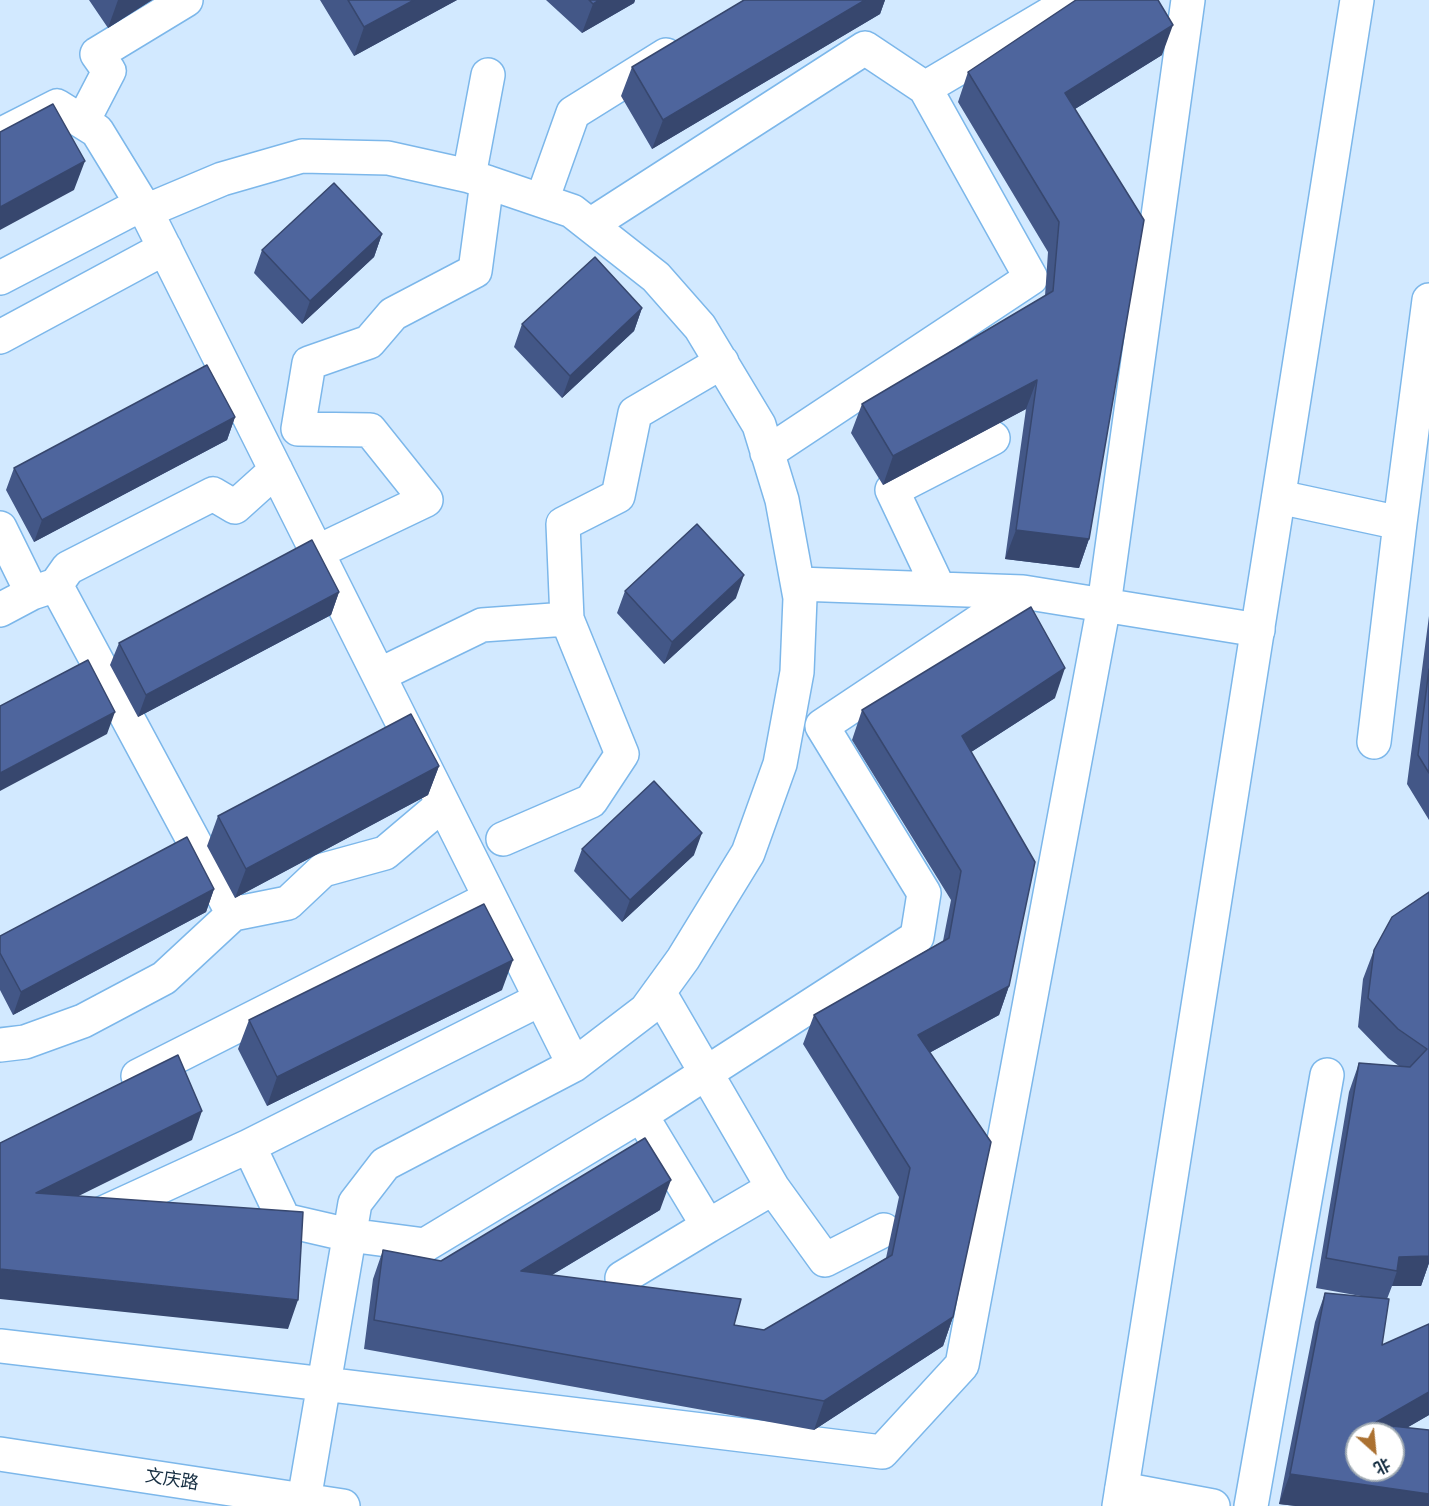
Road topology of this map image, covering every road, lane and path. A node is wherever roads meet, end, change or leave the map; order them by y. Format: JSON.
{"nodes":[{"id":1,"x":186,"y":0,"type":"edge"},
{"id":2,"x":1188,"y":0,"type":"edge"},
{"id":3,"x":1358,"y":0,"type":"edge"},
{"id":4,"x":1066,"y":4,"type":"edge"},
{"id":5,"x":694,"y":38,"type":"edge"},
{"id":6,"x":488,"y":75,"type":"dead end"},
{"id":7,"x":926,"y":88,"type":"junction"},
{"id":8,"x":83,"y":121,"type":"junction"},
{"id":9,"x":0,"y":135,"type":"edge"},
{"id":10,"x":478,"y":178,"type":"junction"},
{"id":11,"x":542,"y":200,"type":"junction"},
{"id":12,"x":144,"y":208,"type":"junction"},
{"id":13,"x":590,"y":225,"type":"junction"},
{"id":14,"x":165,"y":248,"type":"junction"},
{"id":15,"x":0,"y":278,"type":"edge"},
{"id":16,"x":1429,"y":300,"type":"edge"},
{"id":17,"x":0,"y":337,"type":"edge"},
{"id":18,"x":722,"y":362,"type":"junction"},
{"id":19,"x":993,"y":438,"type":"dead end"},
{"id":20,"x":767,"y":453,"type":"junction"},
{"id":21,"x":276,"y":470,"type":"junction"},
{"id":22,"x":1279,"y":497,"type":"junction"},
{"id":23,"x":1400,"y":523,"type":"junction"},
{"id":24,"x":0,"y":528,"type":"edge"},
{"id":25,"x":317,"y":552,"type":"junction"},
{"id":26,"x":798,"y":584,"type":"junction"},
{"id":27,"x":44,"y":589,"type":"junction"},
{"id":28,"x":939,"y":589,"type":"junction"},
{"id":29,"x":1023,"y":592,"type":"junction"},
{"id":30,"x":1104,"y":605,"type":"junction"},
{"id":31,"x":0,"y":610,"type":"edge"},
{"id":32,"x":567,"y":620,"type":"junction"},
{"id":33,"x":1258,"y":630,"type":"junction"},
{"id":34,"x":379,"y":675,"type":"junction"},
{"id":35,"x":1374,"y":742,"type":"dead end"},
{"id":36,"x":443,"y":804,"type":"junction"},
{"id":37,"x":503,"y":839,"type":"dead end"},
{"id":38,"x":490,"y":898,"type":"junction"},
{"id":39,"x":233,"y":914,"type":"junction"},
{"id":40,"x":659,"y":993,"type":"junction"},
{"id":41,"x":540,"y":999,"type":"junction"},
{"id":42,"x":0,"y":1045,"type":"edge"},
{"id":43,"x":574,"y":1065,"type":"junction"},
{"id":44,"x":706,"y":1073,"type":"junction"},
{"id":45,"x":1326,"y":1076,"type":"dead end"},
{"id":46,"x":117,"y":1087,"type":"edge"},
{"id":47,"x":641,"y":1115,"type":"junction"},
{"id":48,"x":249,"y":1146,"type":"junction"},
{"id":49,"x":773,"y":1188,"type":"junction"},
{"id":50,"x":82,"y":1222,"type":"edge"},
{"id":51,"x":708,"y":1226,"type":"junction"},
{"id":52,"x":884,"y":1230,"type":"dead end"},
{"id":53,"x":349,"y":1235,"type":"junction"},
{"id":54,"x":622,"y":1278,"type":"dead end"},
{"id":55,"x":0,"y":1346,"type":"edge"},
{"id":56,"x":324,"y":1383,"type":"junction"},
{"id":57,"x":0,"y":1454,"type":"edge"},
{"id":58,"x":1121,"y":1498,"type":"edge"},
{"id":59,"x":304,"y":1500,"type":"junction"},
{"id":60,"x":343,"y":1506,"type":"edge"},
{"id":61,"x":1213,"y":1506,"type":"edge"},
{"id":62,"x":1251,"y":1506,"type":"edge"}],
"edges":[{"from":1,"to":8,"type":"street"},
{"from":2,"to":30,"type":"street"},
{"from":3,"to":22,"type":"street"},
{"from":4,"to":7,"type":"street"},
{"from":5,"to":11,"type":"street"},
{"from":6,"to":10,"type":"street"},
{"from":7,"to":13,"type":"street"},
{"from":7,"to":20,"type":"street"},
{"from":8,"to":9,"type":"street"},
{"from":8,"to":12,"type":"street"},
{"from":10,"to":11,"type":"street"},
{"from":10,"to":12,"type":"street"},
{"from":10,"to":25,"type":"street"},
{"from":11,"to":13,"type":"street"},
{"from":12,"to":14,"type":"street"},
{"from":12,"to":15,"type":"street"},
{"from":13,"to":18,"type":"street"},
{"from":14,"to":17,"type":"street"},
{"from":14,"to":21,"type":"street"},
{"from":16,"to":23,"type":"street"},
{"from":18,"to":20,"type":"street"},
{"from":18,"to":32,"type":"street"},
{"from":19,"to":28,"type":"street"},
{"from":20,"to":26,"type":"street"},
{"from":21,"to":25,"type":"street"},
{"from":21,"to":27,"type":"street"},
{"from":22,"to":23,"type":"street"},
{"from":22,"to":33,"type":"street"},
{"from":23,"to":35,"type":"street"},
{"from":24,"to":27,"type":"street"},
{"from":25,"to":34,"type":"street"},
{"from":26,"to":28,"type":"street"},
{"from":26,"to":40,"type":"street"},
{"from":27,"to":31,"type":"street"},
{"from":27,"to":39,"type":"street"},
{"from":28,"to":29,"type":"street"},
{"from":29,"to":30,"type":"street"},
{"from":29,"to":44,"type":"street"},
{"from":30,"to":33,"type":"street"},
{"from":30,"to":56,"type":"street"},
{"from":32,"to":34,"type":"street"},
{"from":32,"to":37,"type":"street"},
{"from":33,"to":58,"type":"street"},
{"from":34,"to":36,"type":"street"},
{"from":36,"to":38,"type":"street"},
{"from":36,"to":39,"type":"street"},
{"from":38,"to":41,"type":"street"},
{"from":38,"to":46,"type":"street"},
{"from":39,"to":42,"type":"street"},
{"from":40,"to":43,"type":"street"},
{"from":40,"to":44,"type":"street"},
{"from":41,"to":43,"type":"street"},
{"from":41,"to":48,"type":"street"},
{"from":43,"to":53,"type":"street"},
{"from":44,"to":47,"type":"street"},
{"from":44,"to":49,"type":"street"},
{"from":45,"to":62,"type":"street"},
{"from":47,"to":51,"type":"street"},
{"from":47,"to":53,"type":"street"},
{"from":48,"to":50,"type":"street"},
{"from":48,"to":53,"type":"street"},
{"from":49,"to":51,"type":"street"},
{"from":49,"to":52,"type":"street"},
{"from":51,"to":54,"type":"street"},
{"from":53,"to":56,"type":"street"},
{"from":55,"to":56,"type":"street"},
{"from":56,"to":59,"type":"street"},
{"from":57,"to":59,"type":"street","name":"文庆路"},
{"from":58,"to":61,"type":"street"},
{"from":59,"to":60,"type":"street","name":"文庆路"}]}
